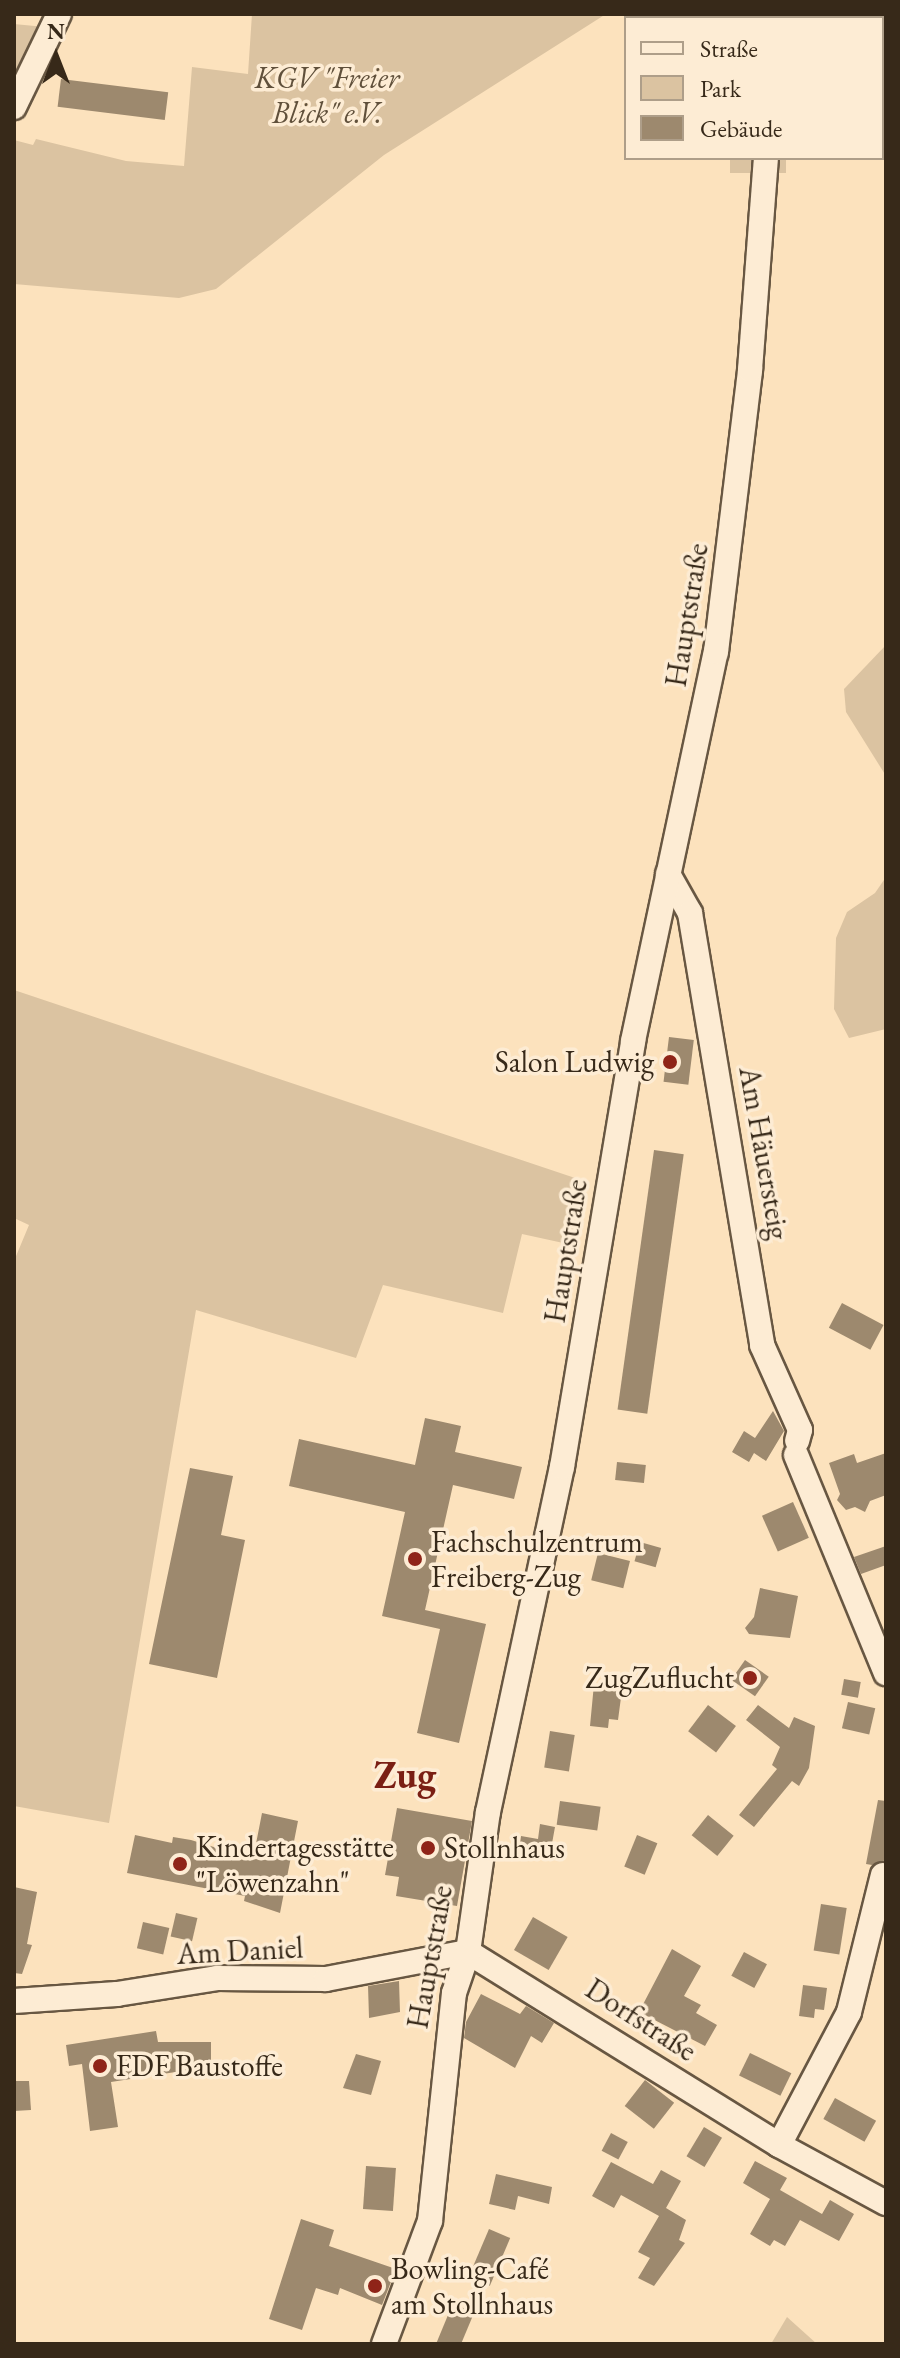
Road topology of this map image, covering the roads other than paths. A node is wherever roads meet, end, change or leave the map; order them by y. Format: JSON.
{"nodes":[{"id":1,"x":59,"y":14,"type":"edge"},
{"id":2,"x":14,"y":107,"type":"edge"},
{"id":3,"x":766,"y":160,"type":"edge"},
{"id":4,"x":668,"y":874,"type":"junction"},
{"id":5,"x":886,"y":1673,"type":"edge"},
{"id":6,"x":883,"y":1875,"type":"dead end"},
{"id":7,"x":468,"y":1952,"type":"junction"},
{"id":8,"x":14,"y":2001,"type":"edge"},
{"id":9,"x":779,"y":2145,"type":"junction"},
{"id":10,"x":886,"y":2203,"type":"edge"},
{"id":11,"x":384,"y":2344,"type":"edge"}],
"edges":[{"from":1,"to":2,"type":"street"},
{"from":3,"to":4,"type":"street","name":"Hauptstraße"},
{"from":4,"to":5,"type":"street","name":"Am Häuersteig"},
{"from":4,"to":7,"type":"street","name":"Hauptstraße"},
{"from":6,"to":9,"type":"street"},
{"from":7,"to":8,"type":"street","name":"Am Daniel"},
{"from":7,"to":9,"type":"street","name":"Dorfstraße"},
{"from":7,"to":11,"type":"street","name":"Hauptstraße"},
{"from":9,"to":10,"type":"street","name":"Dorfstraße"}]}
